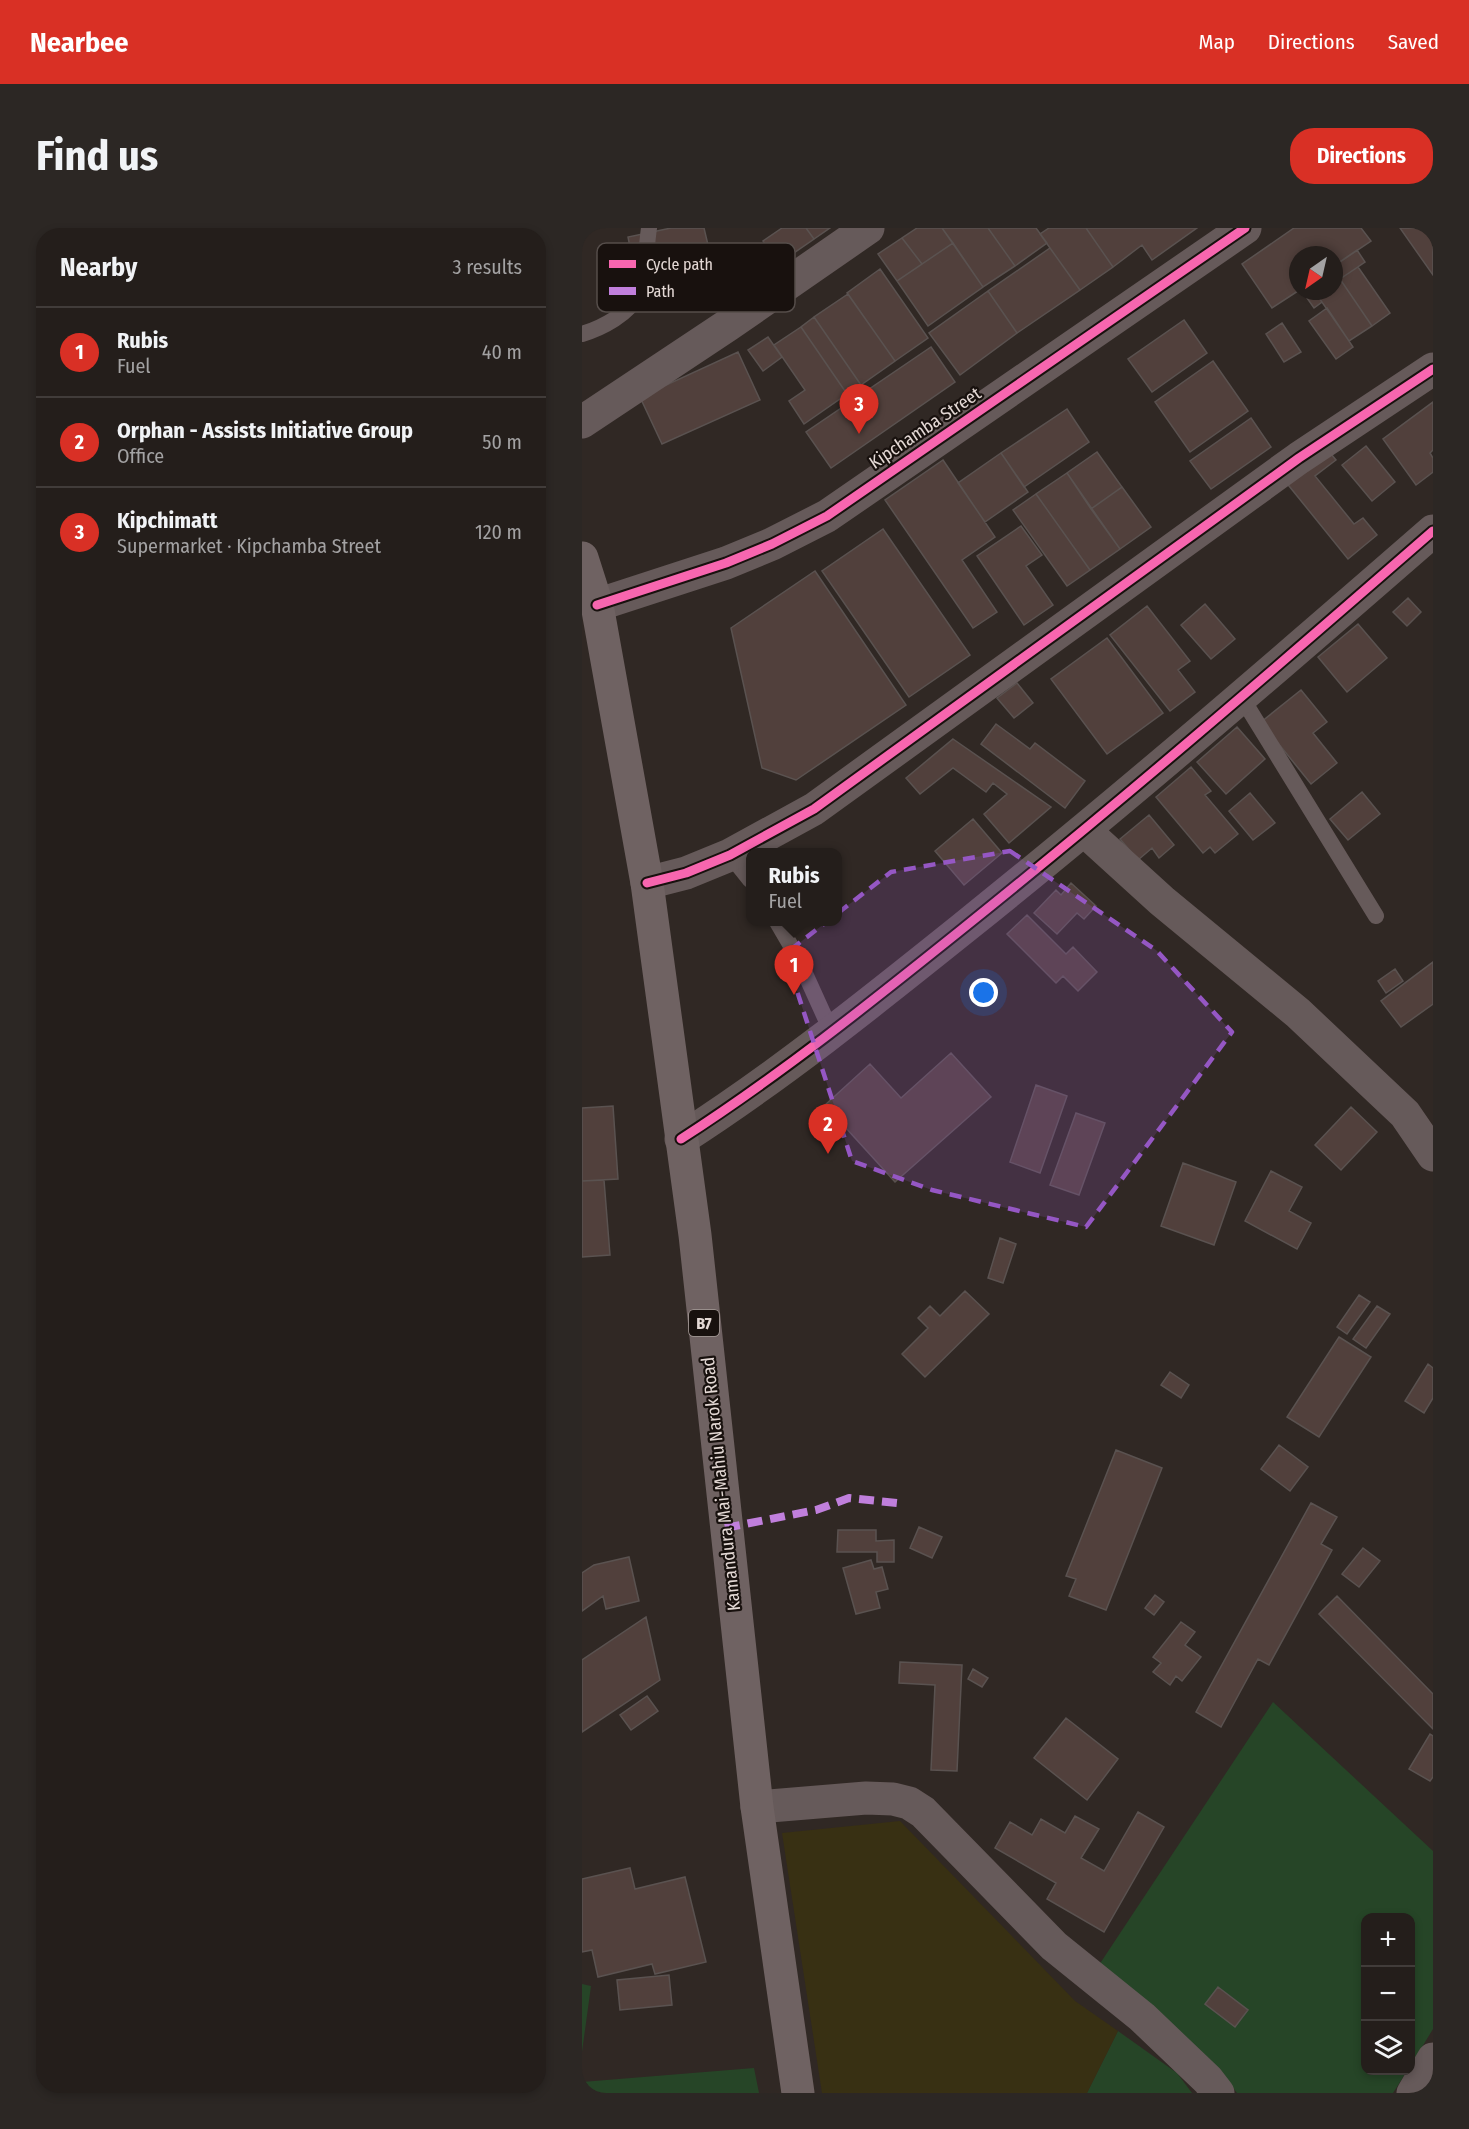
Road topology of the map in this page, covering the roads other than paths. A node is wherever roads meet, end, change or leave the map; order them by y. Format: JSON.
{"nodes":[{"id":1,"x":649,"y":228,"type":"edge"},
{"id":2,"x":868,"y":228,"type":"edge"},
{"id":3,"x":1245,"y":228,"type":"edge"},
{"id":4,"x":647,"y":243,"type":"edge"},
{"id":5,"x":795,"y":279,"type":"edge"},
{"id":6,"x":624,"y":312,"type":"edge"},
{"id":7,"x":747,"y":312,"type":"edge"},
{"id":8,"x":582,"y":334,"type":"edge"},
{"id":9,"x":1433,"y":369,"type":"edge"},
{"id":10,"x":582,"y":422,"type":"edge"},
{"id":11,"x":1433,"y":531,"type":"edge"},
{"id":12,"x":582,"y":558,"type":"edge"},
{"id":13,"x":597,"y":605,"type":"junction"},
{"id":14,"x":1242,"y":698,"type":"junction"},
{"id":15,"x":1085,"y":831,"type":"junction"},
{"id":16,"x":730,"y":855,"type":"junction"},
{"id":17,"x":746,"y":875,"type":"edge"},
{"id":18,"x":647,"y":883,"type":"junction"},
{"id":19,"x":1376,"y":916,"type":"dead end"},
{"id":20,"x":780,"y":926,"type":"edge"},
{"id":21,"x":832,"y":1033,"type":"junction"},
{"id":22,"x":681,"y":1139,"type":"junction"},
{"id":23,"x":1433,"y":1155,"type":"edge"},
{"id":24,"x":757,"y":1807,"type":"junction"},
{"id":25,"x":1433,"y":2059,"type":"edge"},
{"id":26,"x":798,"y":2093,"type":"edge"},
{"id":27,"x":1218,"y":2093,"type":"edge"},
{"id":28,"x":1413,"y":2093,"type":"edge"}],
"edges":[{"from":1,"to":4,"type":"lane"},
{"from":2,"to":5,"type":"street"},
{"from":3,"to":13,"type":"street","name":"Kipchamba Street"},
{"from":6,"to":8,"type":"lane"},
{"from":7,"to":10,"type":"street"},
{"from":9,"to":16,"type":"street"},
{"from":11,"to":14,"type":"street"},
{"from":12,"to":13,"type":"highway","name":"Kamandura Mai-Mahiu Narok Road","number":"B7"},
{"from":13,"to":18,"type":"highway","name":"Kamandura Mai-Mahiu Narok Road","number":"B7"},
{"from":14,"to":15,"type":"street"},
{"from":14,"to":19,"type":"lane"},
{"from":15,"to":21,"type":"street"},
{"from":15,"to":23,"type":"street"},
{"from":16,"to":17,"type":"lane"},
{"from":16,"to":18,"type":"street"},
{"from":18,"to":22,"type":"highway","name":"Kamandura Mai-Mahiu Narok Road","number":"B7"},
{"from":20,"to":21,"type":"lane"},
{"from":21,"to":22,"type":"street"},
{"from":22,"to":24,"type":"highway","name":"Kamandura Mai-Mahiu Narok Road","number":"B7"},
{"from":24,"to":26,"type":"highway","name":"Kamandura Mai-Mahiu Narok Road","number":"B7"},
{"from":24,"to":27,"type":"street"},
{"from":25,"to":28,"type":"street"}]}
